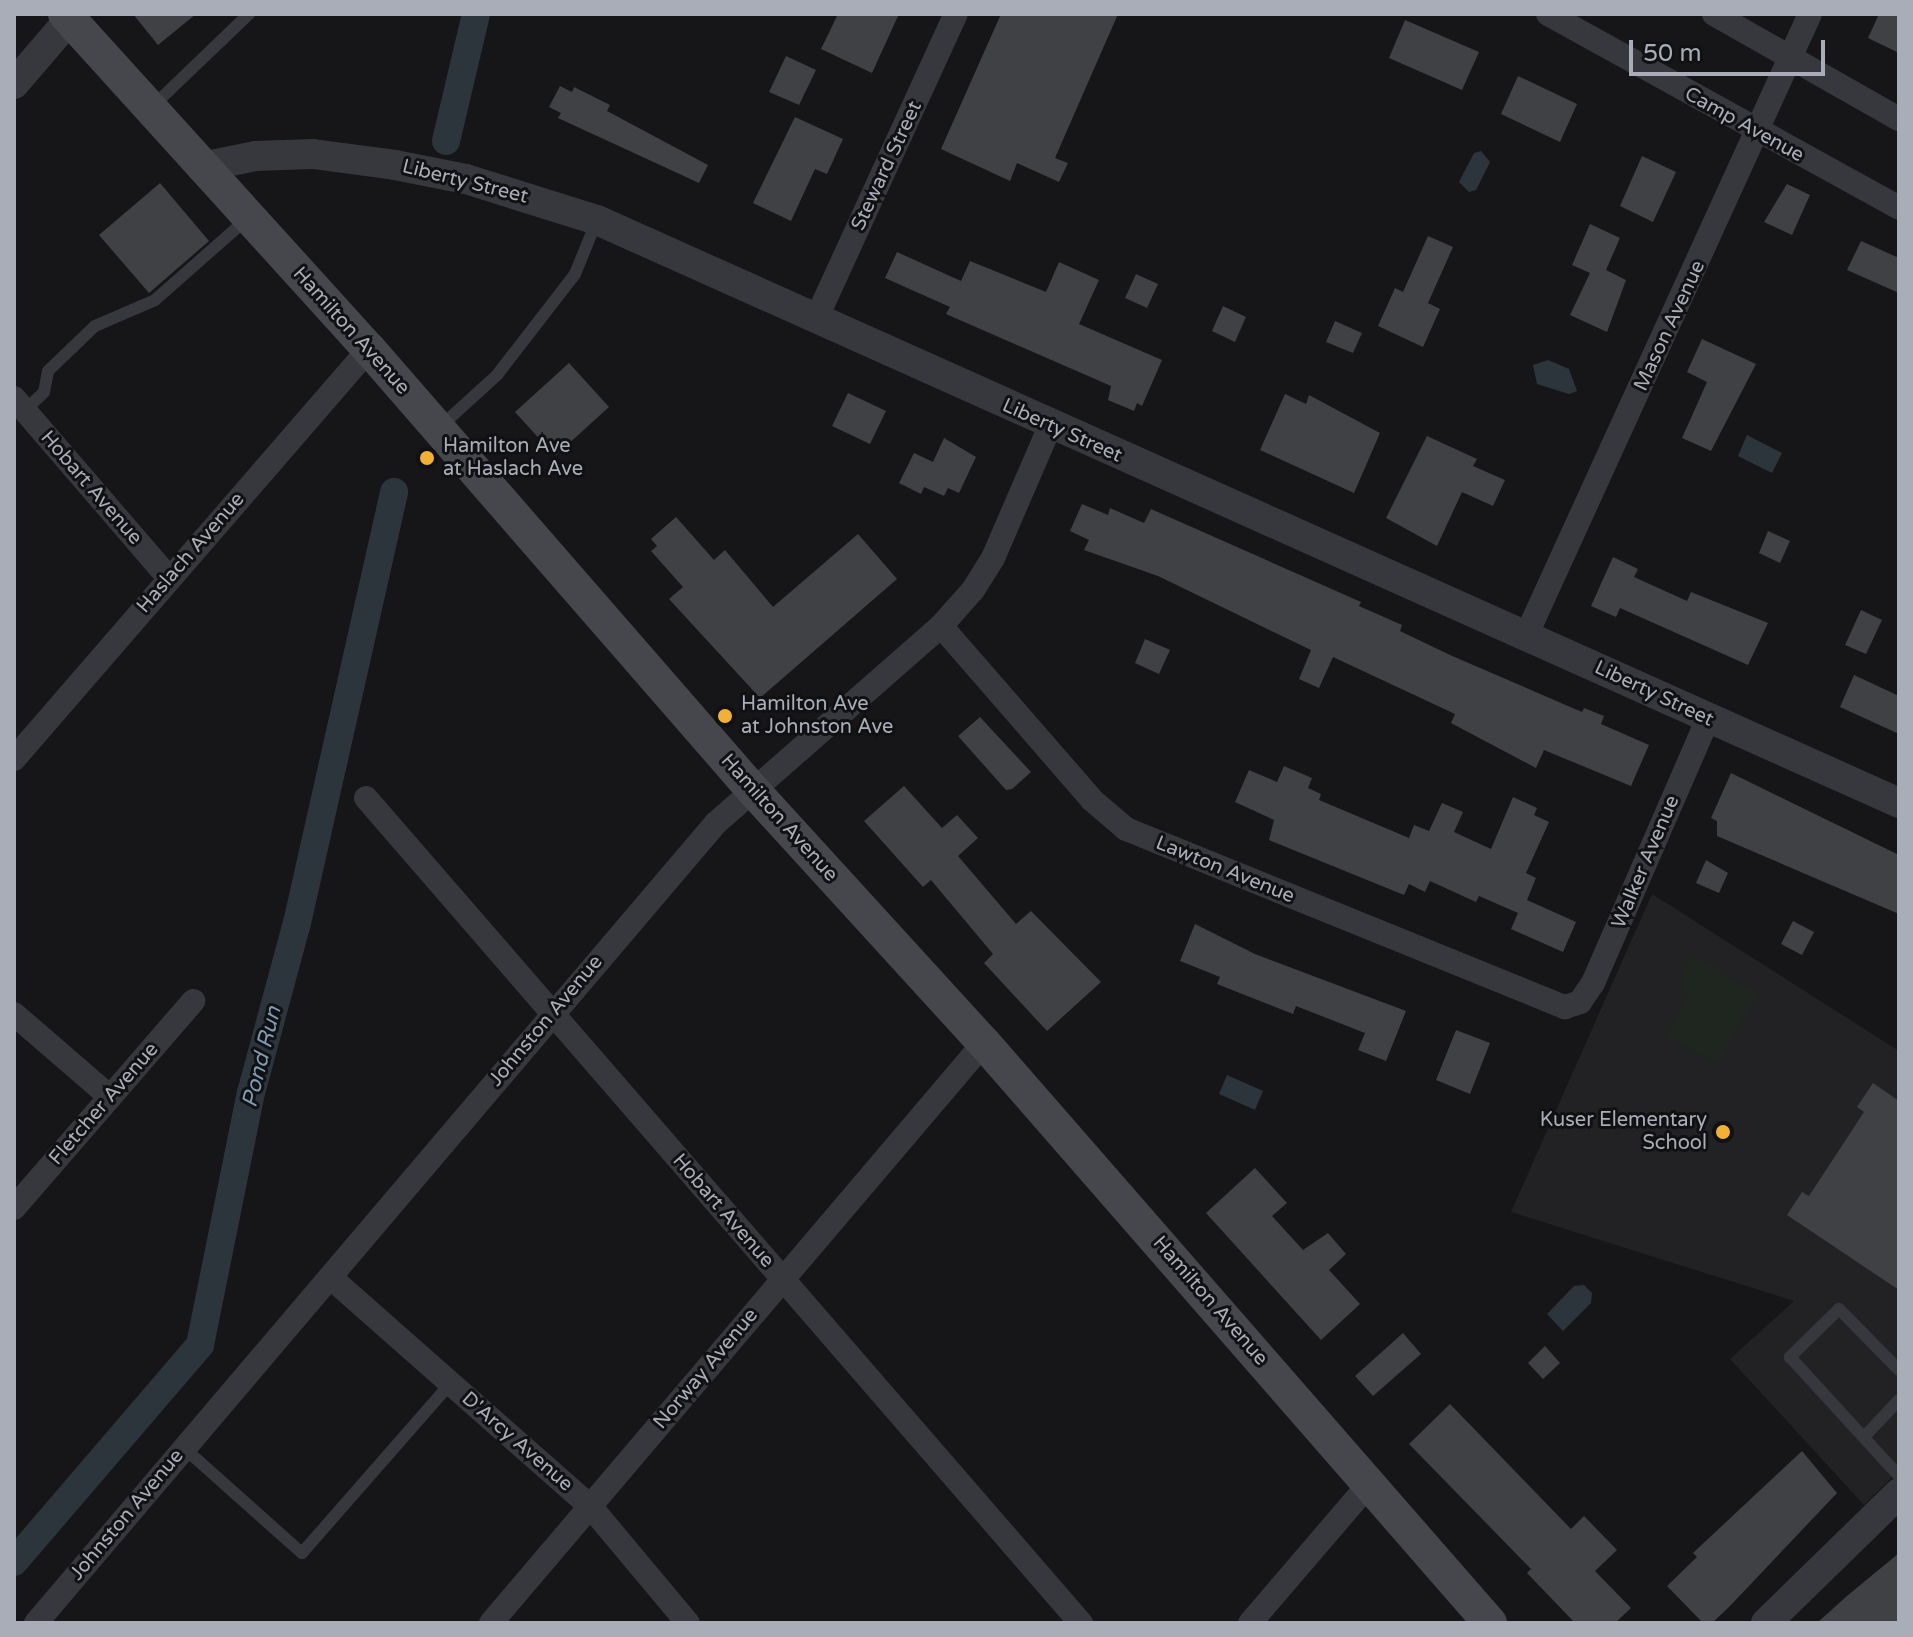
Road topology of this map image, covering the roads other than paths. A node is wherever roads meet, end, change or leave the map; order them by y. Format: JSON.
{"nodes":[{"id":1,"x":249,"y":14,"type":"edge"},
{"id":2,"x":956,"y":14,"type":"edge"},
{"id":3,"x":1548,"y":14,"type":"edge"},
{"id":4,"x":1714,"y":14,"type":"edge"},
{"id":5,"x":1810,"y":14,"type":"edge"},
{"id":6,"x":70,"y":15,"type":"edge"},
{"id":7,"x":1791,"y":56,"type":"junction"},
{"id":8,"x":14,"y":84,"type":"edge"},
{"id":9,"x":151,"y":108,"type":"junction"},
{"id":10,"x":1899,"y":119,"type":"edge"},
{"id":11,"x":1759,"y":134,"type":"junction"},
{"id":12,"x":201,"y":167,"type":"junction"},
{"id":13,"x":1899,"y":208,"type":"edge"},
{"id":14,"x":248,"y":218,"type":"junction"},
{"id":15,"x":597,"y":220,"type":"junction"},
{"id":16,"x":817,"y":317,"type":"junction"},
{"id":17,"x":369,"y":349,"type":"junction"},
{"id":18,"x":19,"y":404,"type":"edge"},
{"id":19,"x":1050,"y":426,"type":"junction"},
{"id":20,"x":439,"y":428,"type":"junction"},
{"id":21,"x":169,"y":578,"type":"junction"},
{"id":22,"x":941,"y":626,"type":"junction"},
{"id":23,"x":1526,"y":636,"type":"junction"},
{"id":24,"x":1708,"y":719,"type":"junction"},
{"id":25,"x":14,"y":759,"type":"edge"},
{"id":26,"x":751,"y":788,"type":"junction"},
{"id":27,"x":366,"y":798,"type":"dead end"},
{"id":28,"x":1899,"y":803,"type":"edge"},
{"id":29,"x":193,"y":1001,"type":"dead end"},
{"id":30,"x":1580,"y":1002,"type":"joint"},
{"id":31,"x":552,"y":1013,"type":"junction"},
{"id":32,"x":14,"y":1014,"type":"edge"},
{"id":33,"x":984,"y":1043,"type":"junction"},
{"id":34,"x":110,"y":1097,"type":"junction"},
{"id":35,"x":14,"y":1208,"type":"edge"},
{"id":36,"x":330,"y":1277,"type":"junction"},
{"id":37,"x":783,"y":1279,"type":"junction"},
{"id":38,"x":1899,"y":1370,"type":"edge"},
{"id":39,"x":451,"y":1383,"type":"junction"},
{"id":40,"x":1899,"y":1400,"type":"edge"},
{"id":41,"x":1864,"y":1437,"type":"junction"},
{"id":42,"x":184,"y":1448,"type":"junction"},
{"id":43,"x":1899,"y":1476,"type":"edge"},
{"id":44,"x":1369,"y":1484,"type":"junction"},
{"id":45,"x":1899,"y":1493,"type":"edge"},
{"id":46,"x":590,"y":1506,"type":"junction"},
{"id":47,"x":36,"y":1623,"type":"edge"},
{"id":48,"x":491,"y":1623,"type":"edge"},
{"id":49,"x":688,"y":1623,"type":"edge"},
{"id":50,"x":1081,"y":1623,"type":"edge"},
{"id":51,"x":1250,"y":1623,"type":"edge"},
{"id":52,"x":1490,"y":1623,"type":"edge"},
{"id":53,"x":1766,"y":1623,"type":"edge"}],
"edges":[{"from":1,"to":9,"type":"lane"},
{"from":2,"to":16,"type":"street","name":"Steward Street"},
{"from":3,"to":11,"type":"street","name":"Camp Avenue"},
{"from":4,"to":7,"type":"street"},
{"from":5,"to":7,"type":"street","name":"Mason Avenue"},
{"from":6,"to":8,"type":"street"},
{"from":6,"to":9,"type":"main road","name":"Hamilton Avenue"},
{"from":7,"to":10,"type":"street"},
{"from":7,"to":11,"type":"street","name":"Mason Avenue"},
{"from":9,"to":12,"type":"main road","name":"Hamilton Avenue"},
{"from":11,"to":13,"type":"street","name":"Camp Avenue"},
{"from":11,"to":23,"type":"street","name":"Mason Avenue"},
{"from":12,"to":14,"type":"main road","name":"Hamilton Avenue"},
{"from":12,"to":15,"type":"street","name":"Liberty Street"},
{"from":14,"to":17,"type":"main road","name":"Hamilton Avenue"},
{"from":14,"to":18,"type":"lane"},
{"from":15,"to":16,"type":"street","name":"Liberty Street"},
{"from":15,"to":20,"type":"lane"},
{"from":16,"to":19,"type":"street","name":"Liberty Street"},
{"from":17,"to":20,"type":"main road","name":"Hamilton Avenue"},
{"from":17,"to":21,"type":"street","name":"Haslach Avenue"},
{"from":18,"to":21,"type":"street","name":"Hobart Avenue"},
{"from":19,"to":22,"type":"street","name":"Johnston Avenue"},
{"from":19,"to":23,"type":"street","name":"Liberty Street"},
{"from":20,"to":26,"type":"main road","name":"Hamilton Avenue"},
{"from":21,"to":25,"type":"street","name":"Haslach Avenue"},
{"from":22,"to":26,"type":"street","name":"Johnston Avenue"},
{"from":22,"to":30,"type":"street","name":"Lawton Avenue"},
{"from":23,"to":24,"type":"street","name":"Liberty Street"},
{"from":24,"to":28,"type":"street","name":"Liberty Street"},
{"from":24,"to":30,"type":"street","name":"Walker Avenue"},
{"from":26,"to":31,"type":"street","name":"Johnston Avenue"},
{"from":26,"to":33,"type":"main road","name":"Hamilton Avenue"},
{"from":27,"to":31,"type":"street","name":"Hobart Avenue"},
{"from":29,"to":34,"type":"street","name":"Fletcher Avenue"},
{"from":31,"to":36,"type":"street","name":"Johnston Avenue"},
{"from":31,"to":37,"type":"street","name":"Hobart Avenue"},
{"from":32,"to":34,"type":"street"},
{"from":33,"to":37,"type":"street","name":"Norway Avenue"},
{"from":33,"to":44,"type":"main road","name":"Hamilton Avenue"},
{"from":34,"to":35,"type":"street","name":"Fletcher Avenue"},
{"from":36,"to":39,"type":"street","name":"D'Arcy Avenue"},
{"from":36,"to":42,"type":"street","name":"Johnston Avenue"},
{"from":37,"to":46,"type":"street","name":"Norway Avenue"},
{"from":37,"to":50,"type":"street","name":"Hobart Avenue"},
{"from":38,"to":41,"type":"lane"},
{"from":39,"to":42,"type":"lane"},
{"from":39,"to":46,"type":"street","name":"D'Arcy Avenue"},
{"from":40,"to":41,"type":"lane"},
{"from":41,"to":43,"type":"lane"},
{"from":42,"to":47,"type":"street","name":"Johnston Avenue"},
{"from":44,"to":51,"type":"street"},
{"from":44,"to":52,"type":"main road","name":"Hamilton Avenue"},
{"from":45,"to":53,"type":"street"},
{"from":46,"to":48,"type":"street","name":"Norway Avenue"},
{"from":46,"to":49,"type":"street","name":"D'Arcy Avenue"}]}
